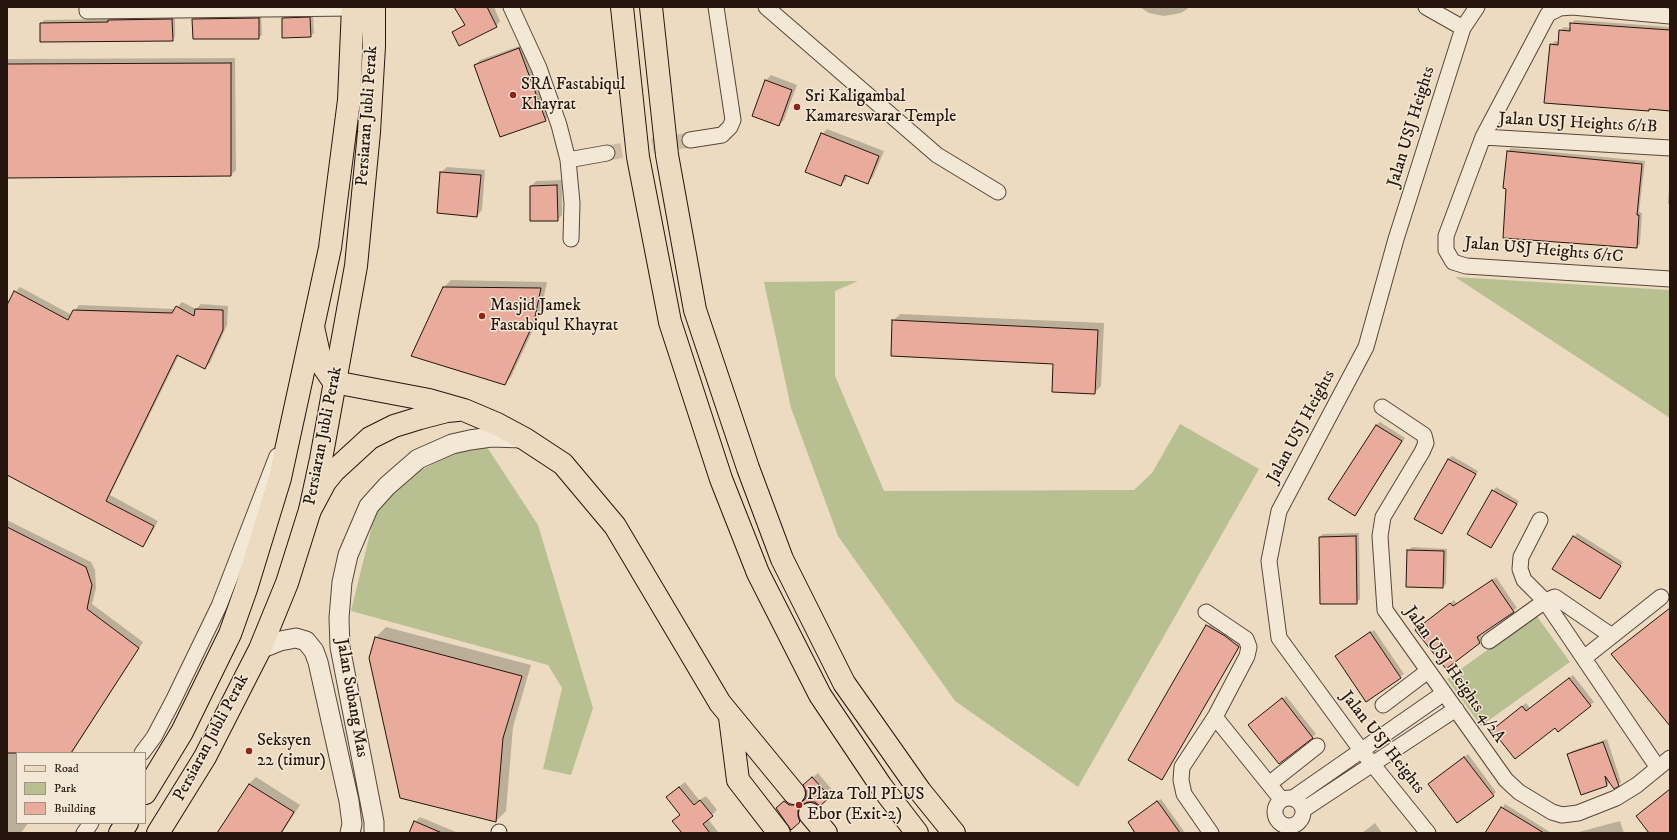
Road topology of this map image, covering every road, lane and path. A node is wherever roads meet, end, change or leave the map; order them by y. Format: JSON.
{"nodes":[{"id":1,"x":87,"y":7,"type":"edge"},
{"id":2,"x":360,"y":7,"type":"edge"},
{"id":3,"x":511,"y":7,"type":"edge"},
{"id":4,"x":622,"y":7,"type":"edge"},
{"id":5,"x":716,"y":7,"type":"edge"},
{"id":6,"x":766,"y":7,"type":"edge"},
{"id":7,"x":1426,"y":7,"type":"edge"},
{"id":8,"x":1477,"y":7,"type":"edge"},
{"id":9,"x":651,"y":8,"type":"edge"},
{"id":10,"x":1670,"y":16,"type":"edge"},
{"id":11,"x":1463,"y":28,"type":"junction"},
{"id":12,"x":1483,"y":137,"type":"junction"},
{"id":13,"x":690,"y":140,"type":"tunnel mouth"},
{"id":14,"x":1670,"y":148,"type":"edge"},
{"id":15,"x":607,"y":153,"type":"tunnel mouth"},
{"id":16,"x":568,"y":160,"type":"junction"},
{"id":17,"x":998,"y":192,"type":"dead end"},
{"id":18,"x":571,"y":239,"type":"dead end"},
{"id":19,"x":1670,"y":279,"type":"edge"},
{"id":20,"x":313,"y":326,"type":"junction"},
{"id":21,"x":334,"y":382,"type":"junction"},
{"id":22,"x":1382,"y":407,"type":"dead end"},
{"id":23,"x":295,"y":409,"type":"junction"},
{"id":24,"x":464,"y":410,"type":"junction"},
{"id":25,"x":525,"y":439,"type":"junction"},
{"id":26,"x":310,"y":510,"type":"junction"},
{"id":27,"x":1540,"y":520,"type":"dead end"},
{"id":28,"x":1661,"y":597,"type":"dead end"},
{"id":29,"x":1545,"y":601,"type":"junction"},
{"id":30,"x":1206,"y":612,"type":"dead end"},
{"id":31,"x":1612,"y":636,"type":"junction"},
{"id":32,"x":1489,"y":641,"type":"dead end"},
{"id":33,"x":260,"y":649,"type":"junction"},
{"id":34,"x":1584,"y":658,"type":"junction"},
{"id":35,"x":1428,"y":671,"type":"junction"},
{"id":36,"x":1444,"y":693,"type":"junction"},
{"id":37,"x":1383,"y":704,"type":"dead end"},
{"id":38,"x":1456,"y":709,"type":"junction"},
{"id":39,"x":730,"y":717,"type":"junction"},
{"id":40,"x":1215,"y":717,"type":"junction"},
{"id":41,"x":1318,"y":746,"type":"dead end"},
{"id":42,"x":1362,"y":750,"type":"junction"},
{"id":43,"x":143,"y":752,"type":"edge"},
{"id":44,"x":1670,"y":758,"type":"edge"},
{"id":45,"x":1374,"y":764,"type":"junction"},
{"id":46,"x":1658,"y":768,"type":"junction"},
{"id":47,"x":1269,"y":784,"type":"junction"},
{"id":48,"x":146,"y":791,"type":"edge"},
{"id":49,"x":794,"y":793,"type":"dead end"},
{"id":50,"x":1287,"y":798,"type":"junction"},
{"id":51,"x":810,"y":814,"type":"dead end"},
{"id":52,"x":1303,"y":822,"type":"edge"},
{"id":53,"x":90,"y":824,"type":"edge"},
{"id":54,"x":126,"y":824,"type":"edge"},
{"id":55,"x":84,"y":833,"type":"edge"},
{"id":56,"x":120,"y":833,"type":"edge"},
{"id":57,"x":158,"y":833,"type":"edge"},
{"id":58,"x":350,"y":833,"type":"edge"},
{"id":59,"x":374,"y":833,"type":"edge"},
{"id":60,"x":779,"y":833,"type":"edge"},
{"id":61,"x":826,"y":833,"type":"edge"},
{"id":62,"x":917,"y":833,"type":"edge"},
{"id":63,"x":954,"y":833,"type":"edge"},
{"id":64,"x":1211,"y":833,"type":"edge"},
{"id":65,"x":1428,"y":833,"type":"edge"}],
"edges":[{"from":1,"to":2,"type":"street"},
{"from":2,"to":20,"type":"main road","name":"Persiaran Jubli Perak"},
{"from":2,"to":21,"type":"main road","name":"Persiaran Jubli Perak"},
{"from":3,"to":16,"type":"street"},
{"from":4,"to":62,"type":"main road"},
{"from":5,"to":13,"type":"street"},
{"from":6,"to":17,"type":"street"},
{"from":7,"to":11,"type":"street"},
{"from":8,"to":11,"type":"street","name":"Jalan USJ Heights"},
{"from":9,"to":63,"type":"main road"},
{"from":10,"to":12,"type":"street"},
{"from":11,"to":42,"type":"street","name":"Jalan USJ Heights"},
{"from":12,"to":14,"type":"street","name":"Jalan USJ Heights 6/1B"},
{"from":12,"to":19,"type":"street","name":"Jalan USJ Heights 6/1C"},
{"from":15,"to":16,"type":"street"},
{"from":16,"to":18,"type":"street"},
{"from":20,"to":21,"type":"main road"},
{"from":20,"to":23,"type":"main road","name":"Persiaran Jubli Perak"},
{"from":21,"to":24,"type":"main road"},
{"from":21,"to":26,"type":"main road","name":"Persiaran Jubli Perak"},
{"from":22,"to":35,"type":"street","name":"Jalan USJ Heights 4/2A"},
{"from":23,"to":43,"type":"street"},
{"from":23,"to":48,"type":"main road","name":"Persiaran Jubli Perak"},
{"from":24,"to":25,"type":"main road"},
{"from":24,"to":26,"type":"main road"},
{"from":25,"to":39,"type":"main road"},
{"from":25,"to":59,"type":"street","name":"Jalan Subang Mas"},
{"from":26,"to":33,"type":"main road","name":"Persiaran Jubli Perak"},
{"from":27,"to":29,"type":"street"},
{"from":28,"to":31,"type":"street"},
{"from":29,"to":31,"type":"street"},
{"from":29,"to":32,"type":"street"},
{"from":29,"to":34,"type":"street"},
{"from":30,"to":40,"type":"street"},
{"from":31,"to":34,"type":"street"},
{"from":33,"to":57,"type":"main road","name":"Persiaran Jubli Perak"},
{"from":33,"to":58,"type":"street","name":"Jalan Subang Mas"},
{"from":34,"to":46,"type":"street"},
{"from":35,"to":36,"type":"street","name":"Jalan USJ Heights 4/2A"},
{"from":35,"to":37,"type":"street"},
{"from":36,"to":38,"type":"street","name":"Jalan USJ Heights 4/2A"},
{"from":36,"to":42,"type":"street"},
{"from":38,"to":45,"type":"street"},
{"from":38,"to":46,"type":"street","name":"Jalan USJ Heights 4/2A"},
{"from":39,"to":49,"type":"main road"},
{"from":39,"to":60,"type":"main road"},
{"from":40,"to":47,"type":"street"},
{"from":40,"to":64,"type":"street"},
{"from":41,"to":47,"type":"street"},
{"from":42,"to":45,"type":"street","name":"Jalan USJ Heights"},
{"from":42,"to":50,"type":"street"},
{"from":44,"to":46,"type":"street","name":"Jalan USJ Heights 4/2A"},
{"from":45,"to":52,"type":"street"},
{"from":45,"to":65,"type":"street","name":"Jalan USJ Heights"},
{"from":47,"to":50,"type":"street"},
{"from":50,"to":52,"type":"street"},
{"from":50,"to":52,"type":"street"},
{"from":51,"to":61,"type":"main road"},
{"from":53,"to":55,"type":"street"},
{"from":54,"to":56,"type":"main road"}]}
